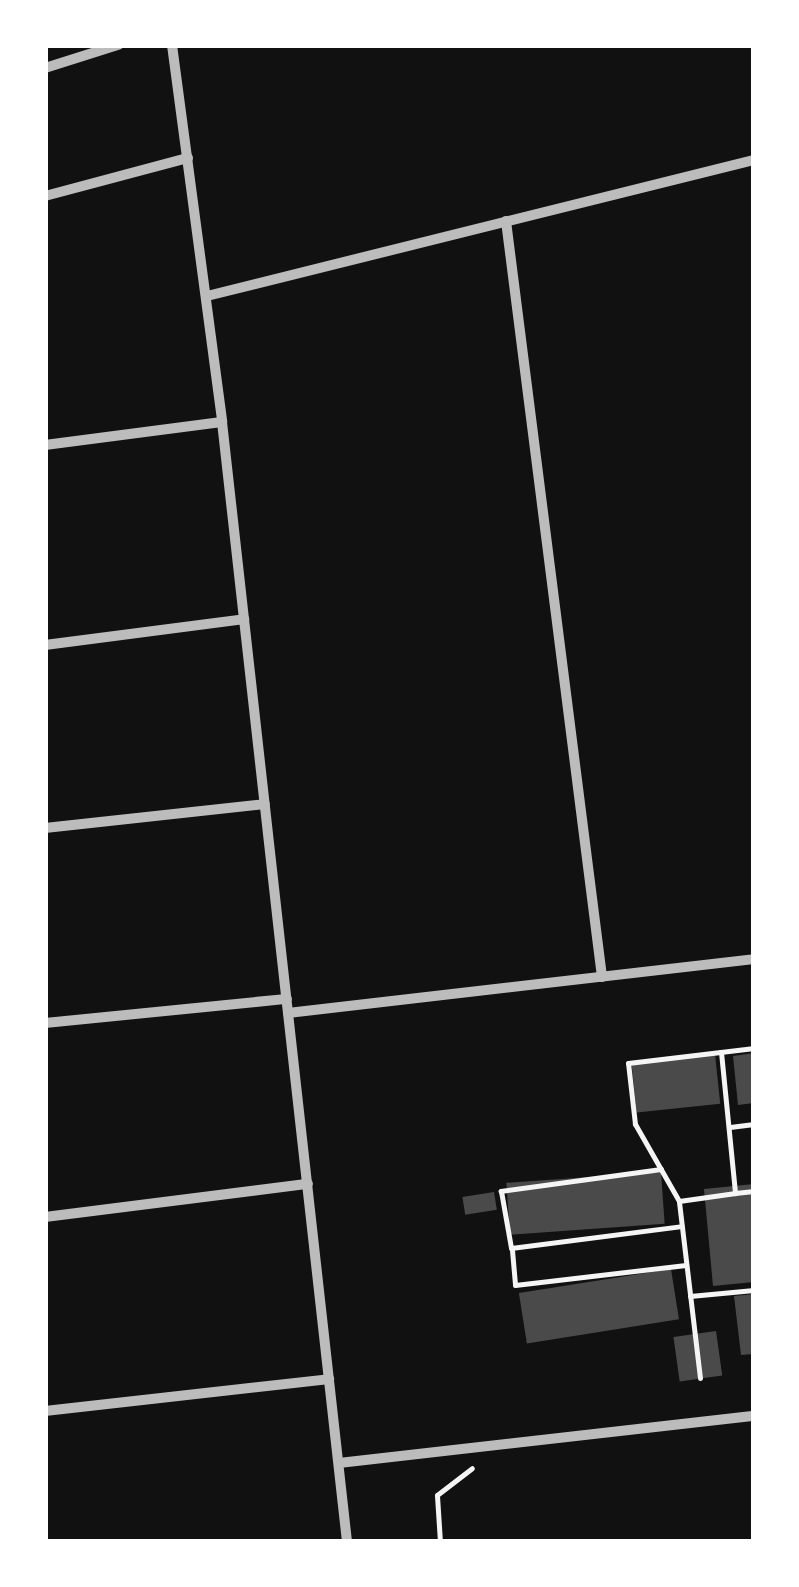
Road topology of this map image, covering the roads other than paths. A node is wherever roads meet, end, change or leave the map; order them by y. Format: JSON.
{"nodes":[{"id":1,"x":118,"y":45,"type":"edge"},
{"id":2,"x":172,"y":45,"type":"edge"},
{"id":3,"x":45,"y":68,"type":"edge"},
{"id":4,"x":188,"y":158,"type":"junction"},
{"id":5,"x":754,"y":160,"type":"edge"},
{"id":6,"x":45,"y":196,"type":"edge"},
{"id":7,"x":506,"y":221,"type":"junction"},
{"id":8,"x":207,"y":296,"type":"junction"},
{"id":9,"x":222,"y":422,"type":"junction"},
{"id":10,"x":45,"y":445,"type":"edge"},
{"id":11,"x":244,"y":620,"type":"junction"},
{"id":12,"x":45,"y":646,"type":"edge"},
{"id":13,"x":265,"y":804,"type":"junction"},
{"id":14,"x":45,"y":828,"type":"edge"},
{"id":15,"x":754,"y":960,"type":"edge"},
{"id":16,"x":602,"y":977,"type":"junction"},
{"id":17,"x":287,"y":999,"type":"junction"},
{"id":18,"x":288,"y":1013,"type":"junction"},
{"id":19,"x":45,"y":1024,"type":"edge"},
{"id":20,"x":308,"y":1184,"type":"junction"},
{"id":21,"x":45,"y":1216,"type":"edge"},
{"id":22,"x":329,"y":1379,"type":"junction"},
{"id":23,"x":45,"y":1411,"type":"edge"},
{"id":24,"x":754,"y":1416,"type":"edge"},
{"id":25,"x":339,"y":1463,"type":"junction"},
{"id":26,"x":347,"y":1542,"type":"edge"}],
"edges":[{"from":1,"to":3,"type":"street"},
{"from":2,"to":4,"type":"street"},
{"from":4,"to":6,"type":"street"},
{"from":4,"to":8,"type":"street"},
{"from":5,"to":7,"type":"street"},
{"from":7,"to":8,"type":"street"},
{"from":7,"to":16,"type":"street"},
{"from":8,"to":9,"type":"street"},
{"from":9,"to":10,"type":"street"},
{"from":9,"to":11,"type":"street"},
{"from":11,"to":12,"type":"street"},
{"from":11,"to":13,"type":"street"},
{"from":13,"to":14,"type":"street"},
{"from":13,"to":17,"type":"street"},
{"from":15,"to":16,"type":"street"},
{"from":16,"to":18,"type":"street"},
{"from":17,"to":18,"type":"street"},
{"from":17,"to":19,"type":"street"},
{"from":18,"to":20,"type":"street"},
{"from":20,"to":21,"type":"street"},
{"from":20,"to":22,"type":"street"},
{"from":22,"to":23,"type":"street"},
{"from":22,"to":25,"type":"street"},
{"from":24,"to":25,"type":"street"},
{"from":25,"to":26,"type":"street"}]}
